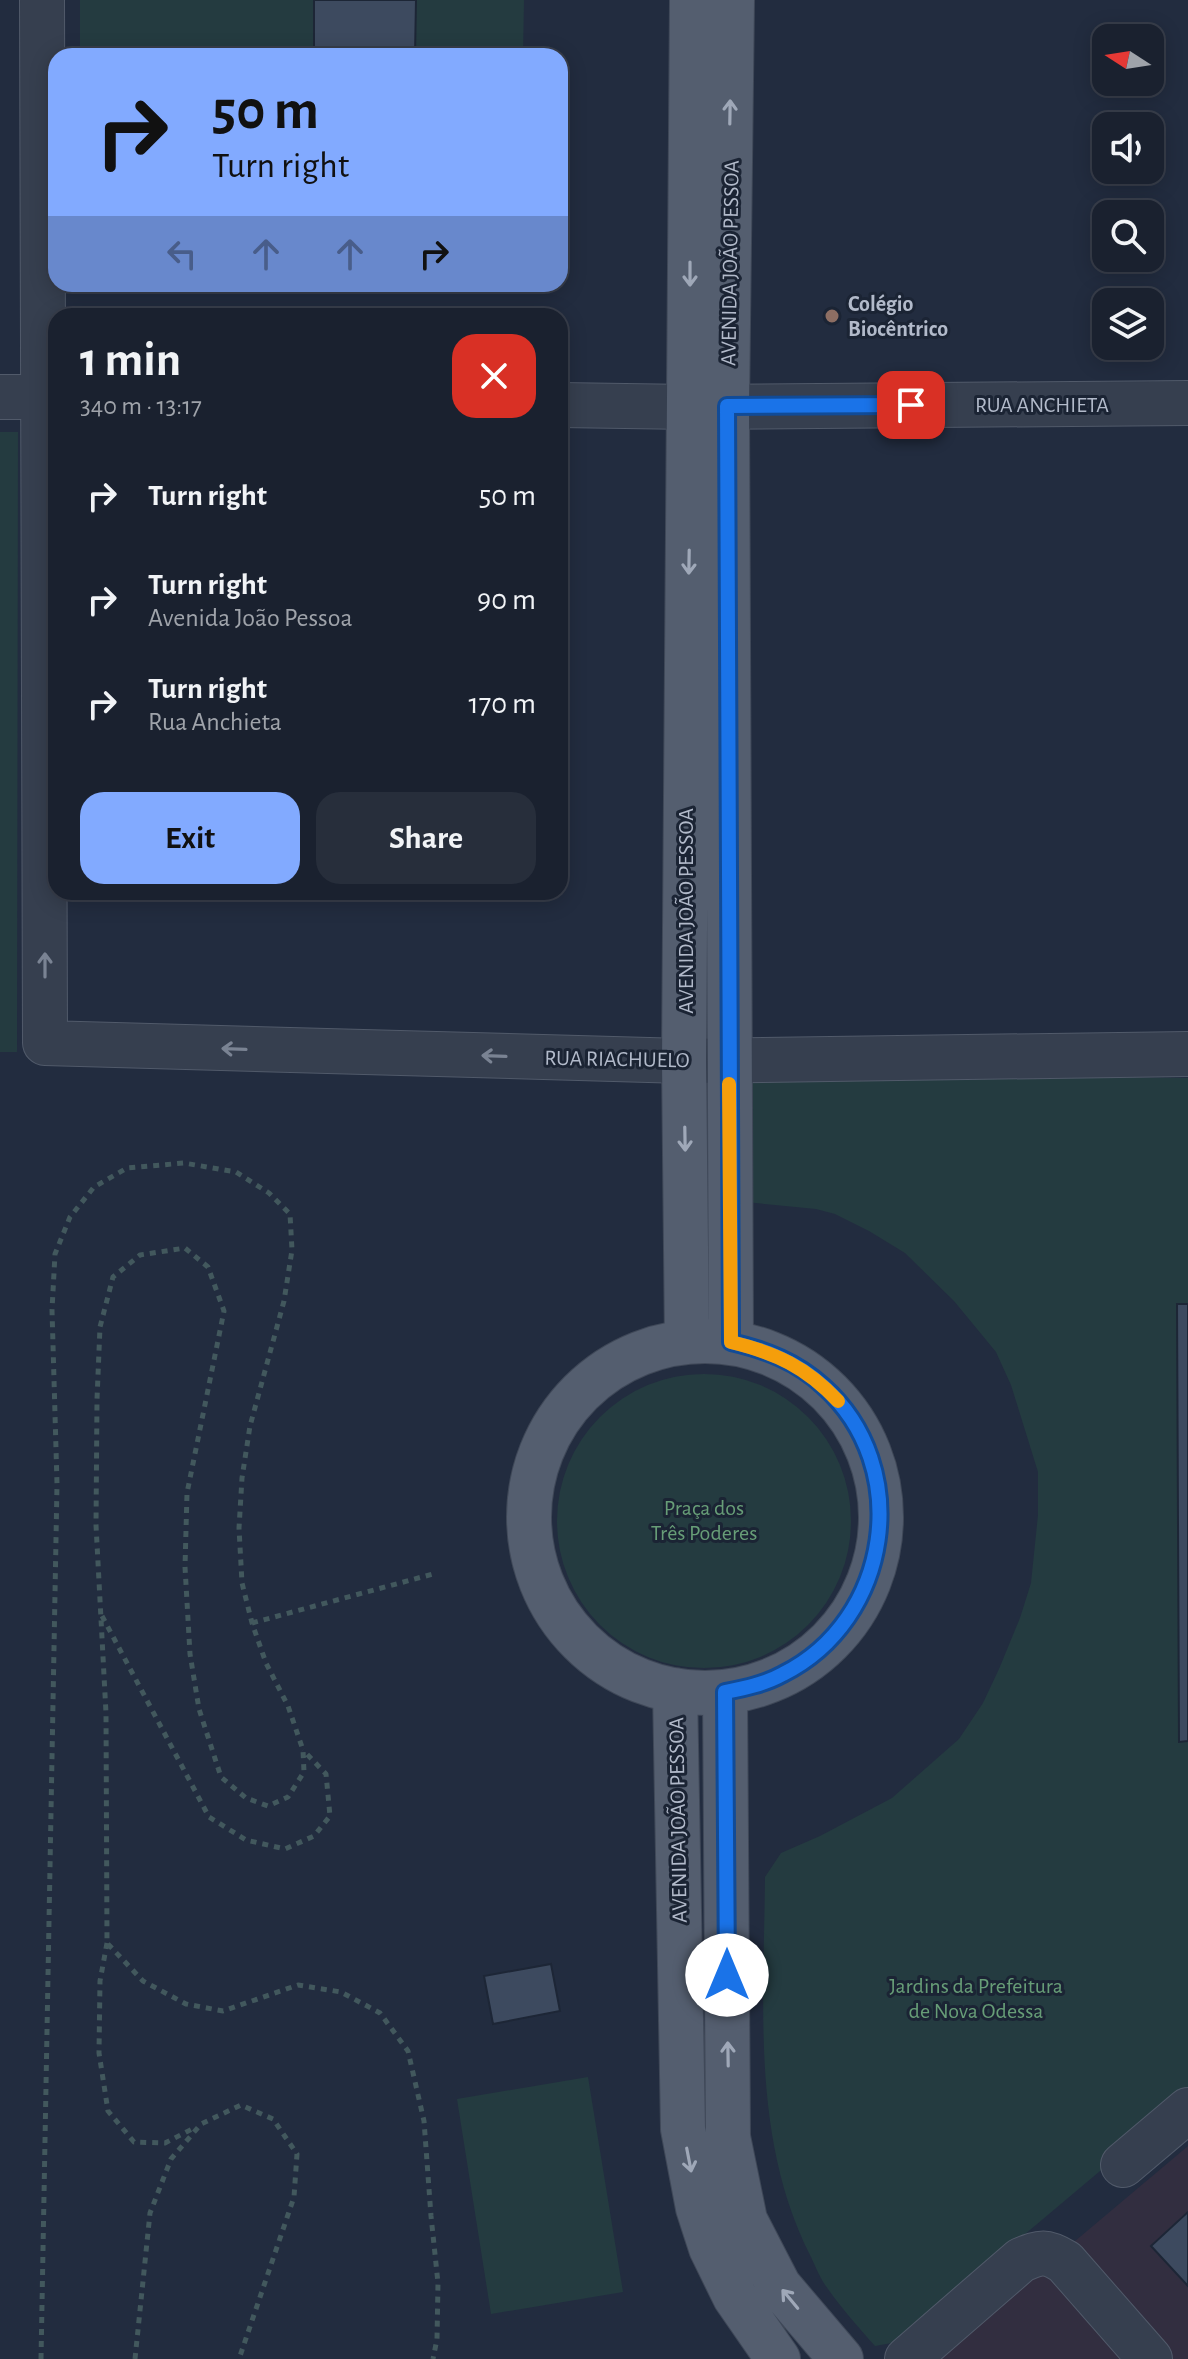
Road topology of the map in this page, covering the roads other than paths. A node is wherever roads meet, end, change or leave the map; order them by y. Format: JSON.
{"nodes":[{"id":1,"x":42,"y":0,"type":"edge"},
{"id":2,"x":692,"y":0,"type":"edge"},
{"id":3,"x":732,"y":0,"type":"edge"},
{"id":4,"x":712,"y":58,"type":"junction"},
{"id":5,"x":48,"y":308,"type":"edge"},
{"id":6,"x":0,"y":397,"type":"edge"},
{"id":7,"x":48,"y":397,"type":"edge"},
{"id":8,"x":1188,"y":403,"type":"edge"},
{"id":9,"x":568,"y":405,"type":"edge"},
{"id":10,"x":708,"y":406,"type":"junction"},
{"id":11,"x":48,"y":655,"type":"edge"},
{"id":12,"x":707,"y":861,"type":"junction"},
{"id":13,"x":1188,"y":1054,"type":"edge"},
{"id":14,"x":729,"y":1059,"type":"junction"},
{"id":15,"x":684,"y":1061,"type":"junction"},
{"id":16,"x":687,"y":1342,"type":"junction"},
{"id":17,"x":731,"y":1342,"type":"junction"},
{"id":18,"x":675,"y":1690,"type":"junction"},
{"id":19,"x":725,"y":1692,"type":"junction"},
{"id":20,"x":1188,"y":2110,"type":"edge"},
{"id":21,"x":1123,"y":2165,"type":"dead end"},
{"id":22,"x":778,"y":2359,"type":"edge"},
{"id":23,"x":841,"y":2359,"type":"edge"},
{"id":24,"x":907,"y":2359,"type":"edge"},
{"id":25,"x":1150,"y":2359,"type":"edge"}],
"edges":[{"from":1,"to":5,"type":"street"},
{"from":2,"to":4,"type":"main road","name":"AVENIDA JOÃO PESSOA"},
{"from":3,"to":4,"type":"main road","name":"AVENIDA JOÃO PESSOA"},
{"from":4,"to":10,"type":"main road","name":"AVENIDA JOÃO PESSOA"},
{"from":6,"to":7,"type":"street"},
{"from":8,"to":10,"type":"street","name":"RUA ANCHIETA"},
{"from":9,"to":10,"type":"street","name":"RUA ANCHIETA"},
{"from":10,"to":12,"type":"main road","name":"AVENIDA JOÃO PESSOA"},
{"from":15,"to":11,"type":"street","name":"RUA RIACHUELO","one_way":true},
{"from":12,"to":14,"type":"main road","name":"AVENIDA JOÃO PESSOA"},
{"from":12,"to":15,"type":"main road","name":"AVENIDA JOÃO PESSOA"},
{"from":13,"to":14,"type":"street","name":"RUA RIACHUELO"},
{"from":14,"to":15,"type":"street","name":"RUA RIACHUELO"},
{"from":14,"to":17,"type":"main road","name":"AVENIDA JOÃO PESSOA"},
{"from":15,"to":16,"type":"main road","name":"AVENIDA JOÃO PESSOA","one_way":true},
{"from":16,"to":17,"type":"main road"},
{"from":16,"to":18,"type":"main road"},
{"from":17,"to":19,"type":"main road"},
{"from":18,"to":19,"type":"main road"},
{"from":18,"to":22,"type":"main road","name":"AVENIDA JOÃO PESSOA","one_way":true},
{"from":23,"to":19,"type":"main road","one_way":true},
{"from":20,"to":21,"type":"street"},
{"from":24,"to":25,"type":"street"}]}
